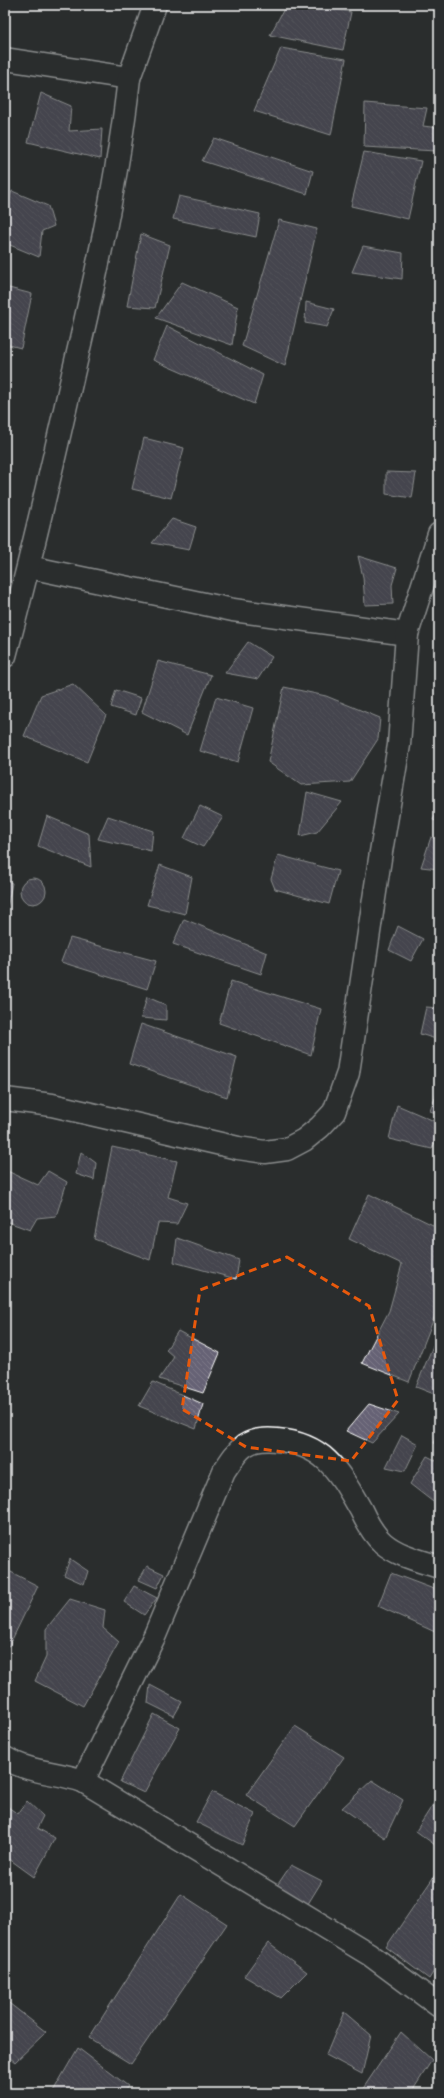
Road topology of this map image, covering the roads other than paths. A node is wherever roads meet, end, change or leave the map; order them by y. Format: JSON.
{"nodes":[{"id":1,"x":155,"y":5,"type":"edge"},
{"id":2,"x":5,"y":59,"type":"edge"},
{"id":3,"x":129,"y":78,"type":"junction"},
{"id":4,"x":439,"y":534,"type":"edge"},
{"id":5,"x":29,"y":567,"type":"junction"},
{"id":6,"x":407,"y":634,"type":"junction"},
{"id":7,"x":5,"y":656,"type":"edge"},
{"id":8,"x":5,"y":1099,"type":"edge"},
{"id":9,"x":439,"y":1567,"type":"edge"},
{"id":10,"x":5,"y":1758,"type":"edge"},
{"id":11,"x":83,"y":1782,"type":"junction"},
{"id":12,"x":439,"y":2006,"type":"edge"}],
"edges":[{"from":1,"to":3,"type":"street"},
{"from":2,"to":3,"type":"street"},
{"from":3,"to":5,"type":"street"},
{"from":4,"to":6,"type":"street"},
{"from":5,"to":6,"type":"street"},
{"from":5,"to":7,"type":"street"},
{"from":6,"to":8,"type":"street"},
{"from":9,"to":11,"type":"street"},
{"from":10,"to":11,"type":"street"},
{"from":11,"to":12,"type":"street"}]}
